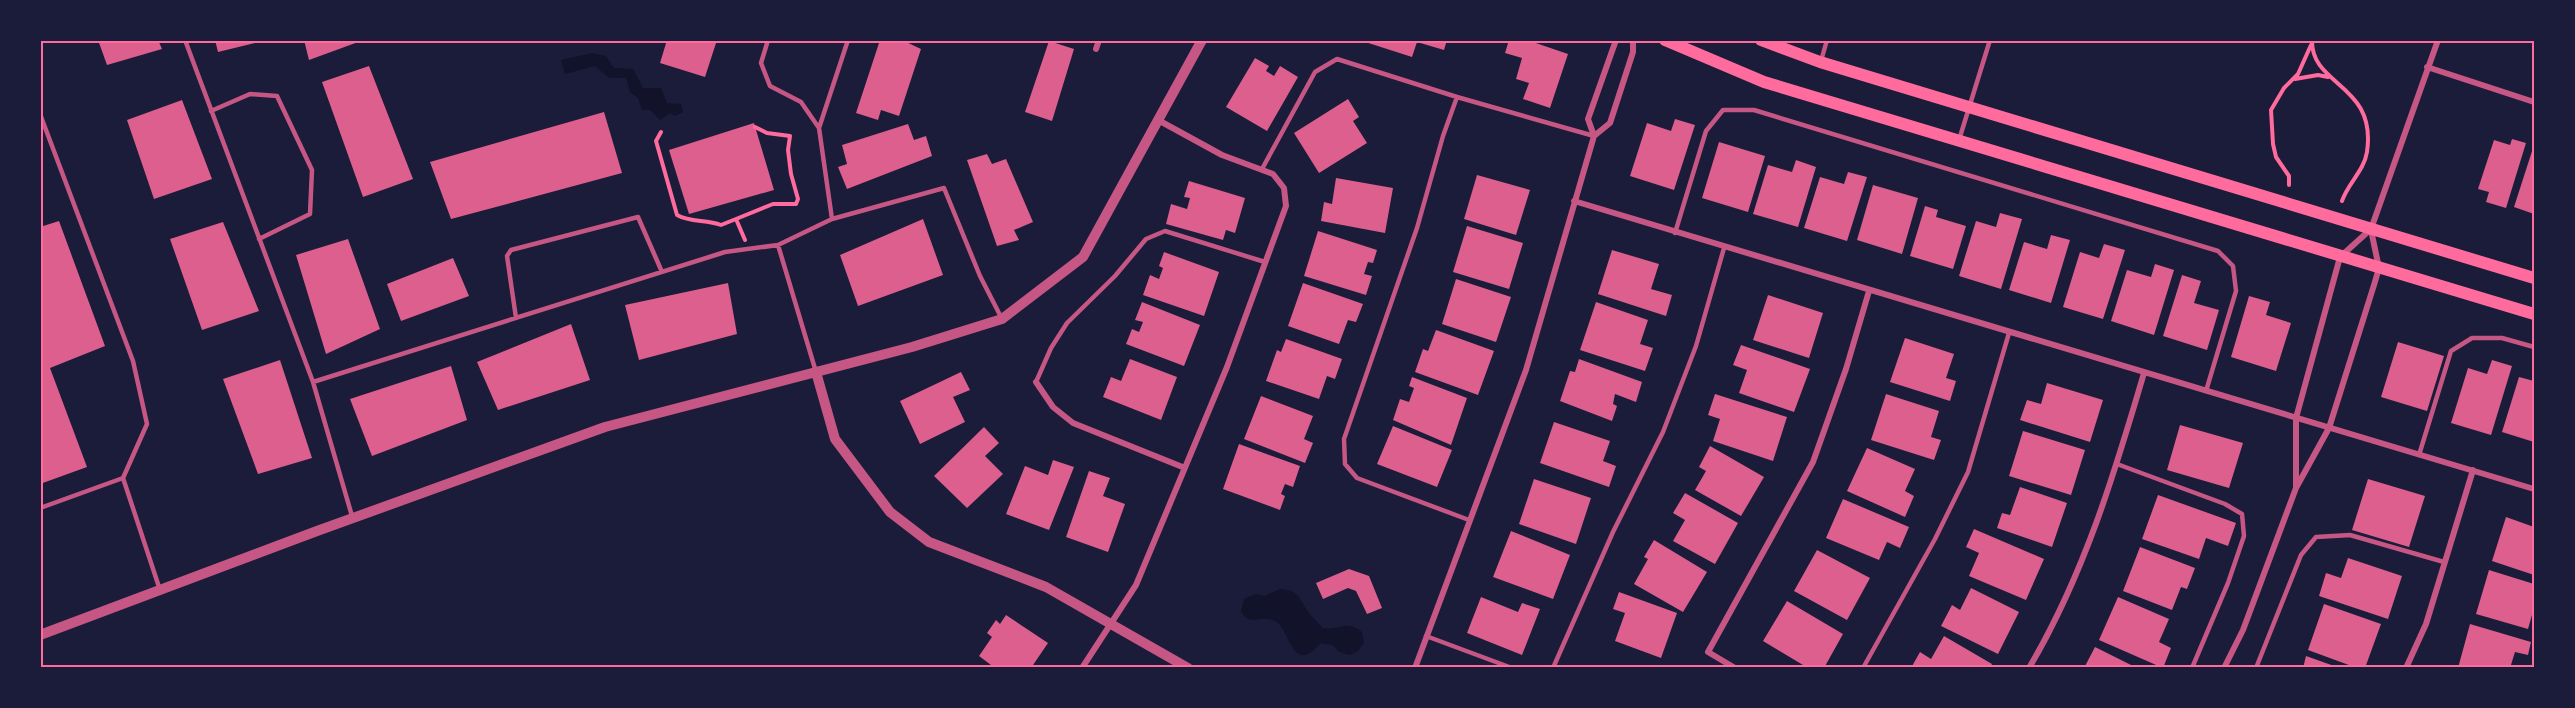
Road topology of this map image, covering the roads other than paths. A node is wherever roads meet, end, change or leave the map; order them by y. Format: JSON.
{"nodes":[{"id":1,"x":185,"y":40,"type":"edge"},
{"id":2,"x":768,"y":40,"type":"edge"},
{"id":3,"x":848,"y":40,"type":"edge"},
{"id":4,"x":1099,"y":40,"type":"edge"},
{"id":5,"x":1202,"y":40,"type":"edge"},
{"id":6,"x":1616,"y":40,"type":"edge"},
{"id":7,"x":1633,"y":40,"type":"edge"},
{"id":8,"x":1665,"y":40,"type":"edge"},
{"id":9,"x":1761,"y":40,"type":"edge"},
{"id":10,"x":1827,"y":40,"type":"edge"},
{"id":11,"x":1990,"y":40,"type":"edge"},
{"id":12,"x":2438,"y":40,"type":"edge"},
{"id":13,"x":1096,"y":49,"type":"dead end"},
{"id":14,"x":1820,"y":62,"type":"junction"},
{"id":15,"x":2427,"y":67,"type":"junction"},
{"id":16,"x":1457,"y":97,"type":"junction"},
{"id":17,"x":2535,"y":102,"type":"edge"},
{"id":18,"x":1969,"y":107,"type":"junction"},
{"id":19,"x":211,"y":111,"type":"junction"},
{"id":20,"x":40,"y":114,"type":"edge"},
{"id":21,"x":1158,"y":120,"type":"junction"},
{"id":22,"x":819,"y":128,"type":"junction"},
{"id":23,"x":1594,"y":136,"type":"junction"},
{"id":24,"x":1958,"y":142,"type":"junction"},
{"id":25,"x":1262,"y":169,"type":"junction"},
{"id":26,"x":1574,"y":201,"type":"junction"},
{"id":27,"x":832,"y":219,"type":"junction"},
{"id":28,"x":2371,"y":229,"type":"junction"},
{"id":29,"x":1675,"y":233,"type":"junction"},
{"id":30,"x":259,"y":239,"type":"junction"},
{"id":31,"x":778,"y":245,"type":"junction"},
{"id":32,"x":1724,"y":248,"type":"junction"},
{"id":33,"x":2340,"y":257,"type":"junction"},
{"id":34,"x":1265,"y":262,"type":"junction"},
{"id":35,"x":2379,"y":268,"type":"junction"},
{"id":36,"x":662,"y":272,"type":"junction"},
{"id":37,"x":2535,"y":278,"type":"edge"},
{"id":38,"x":1869,"y":291,"type":"junction"},
{"id":39,"x":2535,"y":314,"type":"edge"},
{"id":40,"x":516,"y":318,"type":"junction"},
{"id":41,"x":1002,"y":319,"type":"junction"},
{"id":42,"x":2009,"y":333,"type":"junction"},
{"id":43,"x":2535,"y":347,"type":"edge"},
{"id":44,"x":816,"y":372,"type":"junction"},
{"id":45,"x":2144,"y":373,"type":"junction"},
{"id":46,"x":313,"y":382,"type":"junction"},
{"id":47,"x":1036,"y":382,"type":"joint"},
{"id":48,"x":2206,"y":391,"type":"junction"},
{"id":49,"x":2296,"y":418,"type":"junction"},
{"id":50,"x":2330,"y":428,"type":"junction"},
{"id":51,"x":2419,"y":455,"type":"junction"},
{"id":52,"x":2117,"y":464,"type":"junction"},
{"id":53,"x":1185,"y":468,"type":"junction"},
{"id":54,"x":2473,"y":470,"type":"junction"},
{"id":55,"x":123,"y":478,"type":"junction"},
{"id":56,"x":2296,"y":488,"type":"junction"},
{"id":57,"x":2535,"y":489,"type":"edge"},
{"id":58,"x":40,"y":508,"type":"edge"},
{"id":59,"x":353,"y":518,"type":"junction"},
{"id":60,"x":1469,"y":520,"type":"junction"},
{"id":61,"x":2444,"y":562,"type":"junction"},
{"id":62,"x":160,"y":590,"type":"junction"},
{"id":63,"x":1112,"y":623,"type":"junction"},
{"id":64,"x":40,"y":635,"type":"edge"},
{"id":65,"x":1426,"y":636,"type":"junction"},
{"id":66,"x":1082,"y":668,"type":"edge"},
{"id":67,"x":1188,"y":668,"type":"edge"},
{"id":68,"x":1415,"y":668,"type":"edge"},
{"id":69,"x":1512,"y":668,"type":"edge"},
{"id":70,"x":1553,"y":668,"type":"edge"},
{"id":71,"x":1735,"y":668,"type":"edge"},
{"id":72,"x":1863,"y":668,"type":"edge"},
{"id":73,"x":2030,"y":668,"type":"edge"},
{"id":74,"x":2192,"y":668,"type":"edge"},
{"id":75,"x":2224,"y":668,"type":"edge"},
{"id":76,"x":2256,"y":668,"type":"edge"},
{"id":77,"x":2406,"y":668,"type":"edge"}],
"edges":[{"from":1,"to":19,"type":"lane"},
{"from":2,"to":22,"type":"lane"},
{"from":3,"to":22,"type":"lane"},
{"from":4,"to":13,"type":"street"},
{"from":5,"to":21,"type":"street"},
{"from":6,"to":23,"type":"street"},
{"from":7,"to":23,"type":"street"},
{"from":8,"to":24,"type":"main road"},
{"from":9,"to":14,"type":"main road"},
{"from":10,"to":14,"type":"lane"},
{"from":11,"to":18,"type":"lane"},
{"from":12,"to":15,"type":"street"},
{"from":14,"to":18,"type":"main road"},
{"from":15,"to":17,"type":"street"},
{"from":15,"to":28,"type":"street"},
{"from":16,"to":23,"type":"lane"},
{"from":16,"to":25,"type":"lane"},
{"from":16,"to":60,"type":"lane"},
{"from":18,"to":24,"type":"lane"},
{"from":18,"to":28,"type":"main road"},
{"from":19,"to":30,"type":"lane"},
{"from":19,"to":30,"type":"lane"},
{"from":20,"to":55,"type":"lane"},
{"from":21,"to":25,"type":"street"},
{"from":21,"to":41,"type":"street"},
{"from":22,"to":27,"type":"lane"},
{"from":23,"to":26,"type":"street"},
{"from":24,"to":33,"type":"main road"},
{"from":25,"to":34,"type":"street"},
{"from":26,"to":29,"type":"street"},
{"from":26,"to":60,"type":"street"},
{"from":27,"to":31,"type":"lane"},
{"from":27,"to":41,"type":"lane"},
{"from":28,"to":33,"type":"street"},
{"from":28,"to":35,"type":"street"},
{"from":28,"to":37,"type":"main road"},
{"from":29,"to":32,"type":"street"},
{"from":29,"to":48,"type":"lane"},
{"from":30,"to":46,"type":"lane"},
{"from":31,"to":36,"type":"lane"},
{"from":31,"to":44,"type":"lane"},
{"from":32,"to":38,"type":"street"},
{"from":32,"to":70,"type":"lane"},
{"from":33,"to":35,"type":"main road"},
{"from":33,"to":49,"type":"street"},
{"from":34,"to":47,"type":"lane"},
{"from":34,"to":53,"type":"street"},
{"from":35,"to":39,"type":"main road"},
{"from":35,"to":50,"type":"street"},
{"from":36,"to":40,"type":"lane"},
{"from":36,"to":40,"type":"lane"},
{"from":38,"to":42,"type":"street"},
{"from":38,"to":71,"type":"street"},
{"from":40,"to":46,"type":"lane"},
{"from":41,"to":44,"type":"street"},
{"from":42,"to":45,"type":"street"},
{"from":42,"to":72,"type":"lane"},
{"from":43,"to":51,"type":"lane"},
{"from":44,"to":59,"type":"street"},
{"from":44,"to":63,"type":"street"},
{"from":45,"to":48,"type":"street"},
{"from":45,"to":52,"type":"street"},
{"from":46,"to":59,"type":"lane"},
{"from":47,"to":53,"type":"street"},
{"from":48,"to":49,"type":"street"},
{"from":49,"to":50,"type":"street"},
{"from":49,"to":56,"type":"street"},
{"from":50,"to":51,"type":"street"},
{"from":50,"to":56,"type":"street"},
{"from":51,"to":54,"type":"street"},
{"from":52,"to":73,"type":"street"},
{"from":52,"to":74,"type":"lane"},
{"from":53,"to":63,"type":"street"},
{"from":54,"to":57,"type":"street"},
{"from":54,"to":61,"type":"street"},
{"from":55,"to":58,"type":"lane"},
{"from":55,"to":62,"type":"lane"},
{"from":56,"to":75,"type":"street"},
{"from":59,"to":62,"type":"street"},
{"from":60,"to":65,"type":"street"},
{"from":61,"to":76,"type":"lane"},
{"from":61,"to":77,"type":"street"},
{"from":62,"to":64,"type":"street"},
{"from":63,"to":66,"type":"street"},
{"from":63,"to":67,"type":"street"},
{"from":65,"to":68,"type":"street"},
{"from":65,"to":69,"type":"lane"}]}
